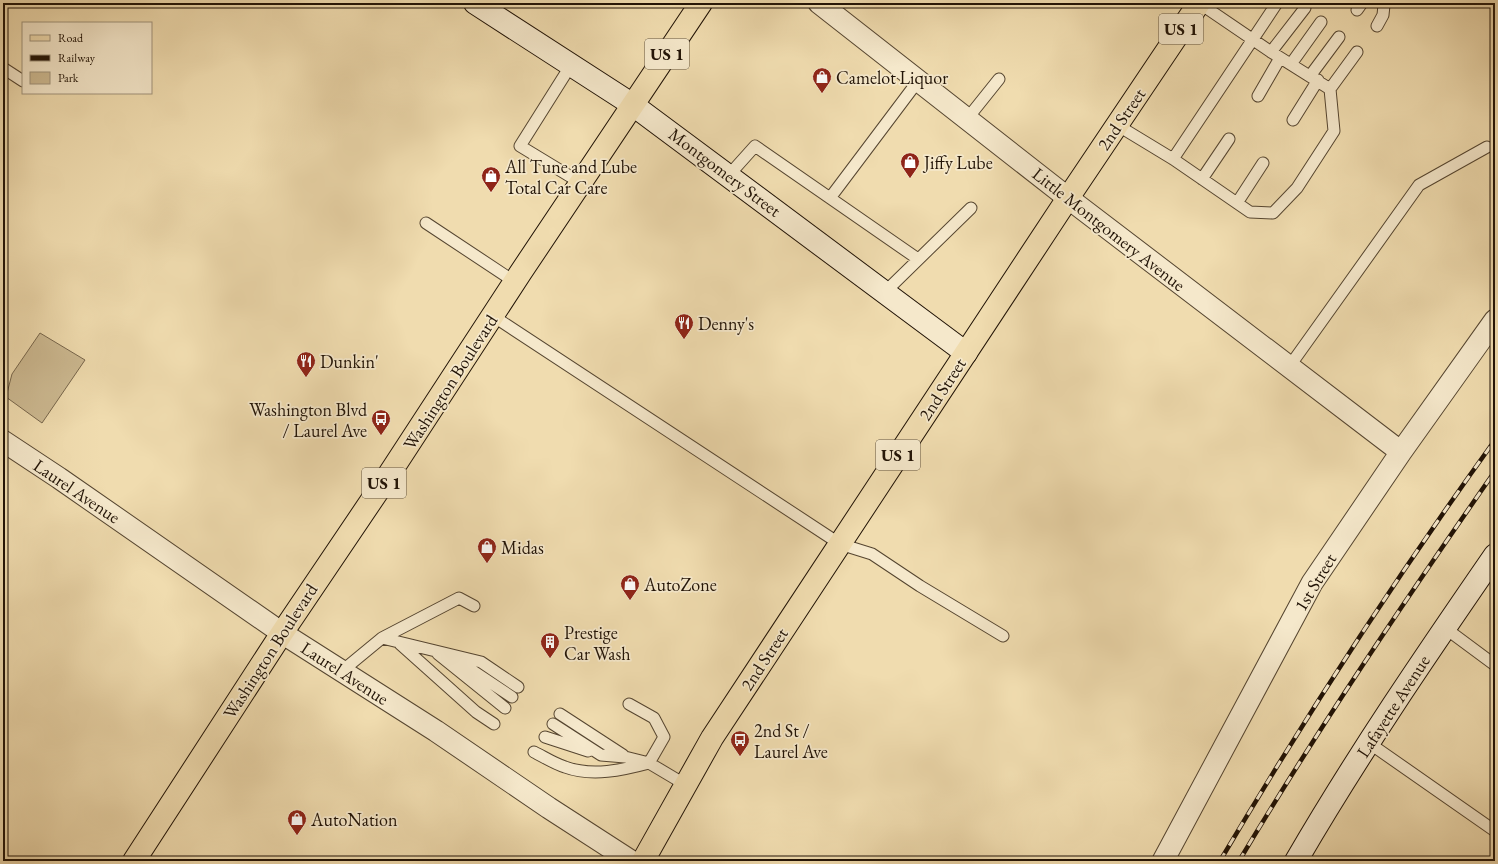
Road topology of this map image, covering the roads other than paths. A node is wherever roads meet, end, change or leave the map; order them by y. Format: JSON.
{"nodes":[{"id":1,"x":475,"y":3,"type":"edge"},
{"id":2,"x":701,"y":3,"type":"edge"},
{"id":3,"x":819,"y":3,"type":"edge"},
{"id":4,"x":1199,"y":3,"type":"edge"},
{"id":5,"x":1277,"y":3,"type":"edge"},
{"id":6,"x":1381,"y":3,"type":"edge"},
{"id":7,"x":1304,"y":8,"type":"dead end"},
{"id":8,"x":1321,"y":22,"type":"dead end"},
{"id":9,"x":1377,"y":26,"type":"dead end"},
{"id":10,"x":1339,"y":36,"type":"dead end"},
{"id":11,"x":1253,"y":39,"type":"junction"},
{"id":12,"x":1358,"y":52,"type":"dead end"},
{"id":13,"x":1276,"y":55,"type":"junction"},
{"id":14,"x":1290,"y":64,"type":"junction"},
{"id":15,"x":571,"y":65,"type":"junction"},
{"id":16,"x":3,"y":68,"type":"edge"},
{"id":17,"x":1314,"y":78,"type":"junction"},
{"id":18,"x":999,"y":79,"type":"dead end"},
{"id":19,"x":22,"y":80,"type":"edge"},
{"id":20,"x":918,"y":81,"type":"junction"},
{"id":21,"x":1330,"y":89,"type":"junction"},
{"id":22,"x":1258,"y":96,"type":"dead end"},
{"id":23,"x":633,"y":104,"type":"junction"},
{"id":24,"x":968,"y":119,"type":"junction"},
{"id":25,"x":1293,"y":120,"type":"dead end"},
{"id":26,"x":1117,"y":125,"type":"junction"},
{"id":27,"x":1229,"y":140,"type":"dead end"},
{"id":28,"x":1487,"y":147,"type":"dead end"},
{"id":29,"x":1173,"y":159,"type":"junction"},
{"id":30,"x":1263,"y":163,"type":"dead end"},
{"id":31,"x":729,"y":175,"type":"junction"},
{"id":32,"x":1202,"y":179,"type":"junction"},
{"id":33,"x":581,"y":183,"type":"junction"},
{"id":34,"x":830,"y":198,"type":"junction"},
{"id":35,"x":1068,"y":198,"type":"junction"},
{"id":36,"x":1237,"y":203,"type":"junction"},
{"id":37,"x":971,"y":208,"type":"dead end"},
{"id":38,"x":426,"y":223,"type":"dead end"},
{"id":39,"x":918,"y":259,"type":"junction"},
{"id":40,"x":515,"y":282,"type":"junction"},
{"id":41,"x":885,"y":292,"type":"junction"},
{"id":42,"x":493,"y":316,"type":"junction"},
{"id":43,"x":1495,"y":320,"type":"edge"},
{"id":44,"x":966,"y":353,"type":"junction"},
{"id":45,"x":1289,"y":367,"type":"junction"},
{"id":46,"x":3,"y":441,"type":"edge"},
{"id":47,"x":1401,"y":452,"type":"junction"},
{"id":48,"x":840,"y":544,"type":"junction"},
{"id":49,"x":1495,"y":555,"type":"edge"},
{"id":50,"x":474,"y":606,"type":"dead end"},
{"id":51,"x":1445,"y":628,"type":"junction"},
{"id":52,"x":282,"y":632,"type":"junction"},
{"id":53,"x":1003,"y":636,"type":"dead end"},
{"id":54,"x":382,"y":638,"type":"junction"},
{"id":55,"x":398,"y":642,"type":"junction"},
{"id":56,"x":435,"y":651,"type":"junction"},
{"id":57,"x":1495,"y":665,"type":"edge"},
{"id":58,"x":342,"y":671,"type":"junction"},
{"id":59,"x":515,"y":692,"type":"dead end"},
{"id":60,"x":628,"y":704,"type":"dead end"},
{"id":61,"x":505,"y":708,"type":"dead end"},
{"id":62,"x":560,"y":714,"type":"dead end"},
{"id":63,"x":494,"y":724,"type":"dead end"},
{"id":64,"x":553,"y":724,"type":"dead end"},
{"id":65,"x":545,"y":737,"type":"dead end"},
{"id":66,"x":1369,"y":743,"type":"junction"},
{"id":67,"x":534,"y":752,"type":"dead end"},
{"id":68,"x":601,"y":755,"type":"junction"},
{"id":69,"x":625,"y":756,"type":"junction"},
{"id":70,"x":649,"y":763,"type":"junction"},
{"id":71,"x":686,"y":785,"type":"junction"},
{"id":72,"x":1495,"y":831,"type":"edge"},
{"id":73,"x":134,"y":861,"type":"edge"},
{"id":74,"x":631,"y":861,"type":"edge"},
{"id":75,"x":643,"y":861,"type":"edge"},
{"id":76,"x":1162,"y":861,"type":"edge"},
{"id":77,"x":1296,"y":861,"type":"edge"}],
"edges":[{"from":1,"to":15,"type":"street","name":"Montgomery Street"},
{"from":2,"to":23,"type":"main road","name":"Washington Boulevard","number":"US 1"},
{"from":3,"to":20,"type":"street","name":"Little Montgomery Avenue"},
{"from":4,"to":11,"type":"lane"},
{"from":4,"to":26,"type":"main road","name":"2nd Street","number":"US 1"},
{"from":5,"to":11,"type":"lane"},
{"from":6,"to":9,"type":"lane"},
{"from":7,"to":13,"type":"lane"},
{"from":8,"to":14,"type":"lane"},
{"from":10,"to":17,"type":"lane"},
{"from":11,"to":13,"type":"lane"},
{"from":11,"to":29,"type":"lane"},
{"from":12,"to":21,"type":"lane"},
{"from":13,"to":14,"type":"lane"},
{"from":13,"to":22,"type":"lane"},
{"from":14,"to":17,"type":"lane"},
{"from":15,"to":23,"type":"street","name":"Montgomery Street"},
{"from":15,"to":33,"type":"lane"},
{"from":16,"to":19,"type":"lane"},
{"from":17,"to":21,"type":"lane"},
{"from":17,"to":25,"type":"lane"},
{"from":18,"to":24,"type":"lane"},
{"from":20,"to":24,"type":"street","name":"Little Montgomery Avenue"},
{"from":20,"to":34,"type":"lane"},
{"from":21,"to":36,"type":"lane"},
{"from":23,"to":31,"type":"street","name":"Montgomery Street"},
{"from":23,"to":33,"type":"main road","name":"Washington Boulevard","number":"US 1"},
{"from":24,"to":35,"type":"street","name":"Little Montgomery Avenue"},
{"from":26,"to":29,"type":"lane"},
{"from":26,"to":35,"type":"main road","name":"2nd Street","number":"US 1"},
{"from":27,"to":32,"type":"lane"},
{"from":28,"to":45,"type":"lane"},
{"from":29,"to":32,"type":"lane"},
{"from":30,"to":36,"type":"lane"},
{"from":31,"to":34,"type":"lane"},
{"from":31,"to":41,"type":"street","name":"Montgomery Street"},
{"from":32,"to":36,"type":"lane"},
{"from":33,"to":40,"type":"main road","name":"Washington Boulevard","number":"US 1"},
{"from":34,"to":39,"type":"lane"},
{"from":35,"to":44,"type":"main road","name":"2nd Street","number":"US 1"},
{"from":35,"to":45,"type":"street","name":"Little Montgomery Avenue"},
{"from":37,"to":39,"type":"lane"},
{"from":38,"to":40,"type":"lane"},
{"from":39,"to":41,"type":"lane"},
{"from":40,"to":42,"type":"main road","name":"Washington Boulevard","number":"US 1"},
{"from":41,"to":44,"type":"street","name":"Montgomery Street"},
{"from":42,"to":48,"type":"lane"},
{"from":42,"to":52,"type":"main road","name":"Washington Boulevard","number":"US 1"},
{"from":43,"to":47,"type":"street","name":"1st Street"},
{"from":44,"to":48,"type":"main road","name":"2nd Street","number":"US 1"},
{"from":45,"to":47,"type":"street","name":"Little Montgomery Avenue"},
{"from":46,"to":52,"type":"street","name":"Laurel Avenue"},
{"from":47,"to":76,"type":"street","name":"1st Street"},
{"from":48,"to":53,"type":"lane"},
{"from":48,"to":71,"type":"main road","name":"2nd Street","number":"US 1"},
{"from":49,"to":51,"type":"street","name":"Lafayette Avenue"},
{"from":50,"to":54,"type":"lane"},
{"from":51,"to":57,"type":"lane"},
{"from":51,"to":66,"type":"street","name":"Lafayette Avenue"},
{"from":52,"to":58,"type":"street","name":"Laurel Avenue"},
{"from":52,"to":73,"type":"main road","name":"Washington Boulevard","number":"US 1"},
{"from":54,"to":55,"type":"lane"},
{"from":54,"to":58,"type":"lane"},
{"from":55,"to":56,"type":"lane"},
{"from":55,"to":63,"type":"lane"},
{"from":56,"to":59,"type":"lane"},
{"from":56,"to":61,"type":"lane"},
{"from":58,"to":74,"type":"street","name":"Laurel Avenue"},
{"from":60,"to":70,"type":"lane"},
{"from":62,"to":69,"type":"lane"},
{"from":64,"to":68,"type":"lane"},
{"from":65,"to":68,"type":"lane"},
{"from":66,"to":72,"type":"lane"},
{"from":66,"to":77,"type":"street","name":"Lafayette Avenue"},
{"from":67,"to":70,"type":"lane"},
{"from":68,"to":69,"type":"lane"},
{"from":69,"to":70,"type":"lane"},
{"from":70,"to":71,"type":"lane"},
{"from":71,"to":75,"type":"main road","name":"2nd Street","number":"US 1"}]}
